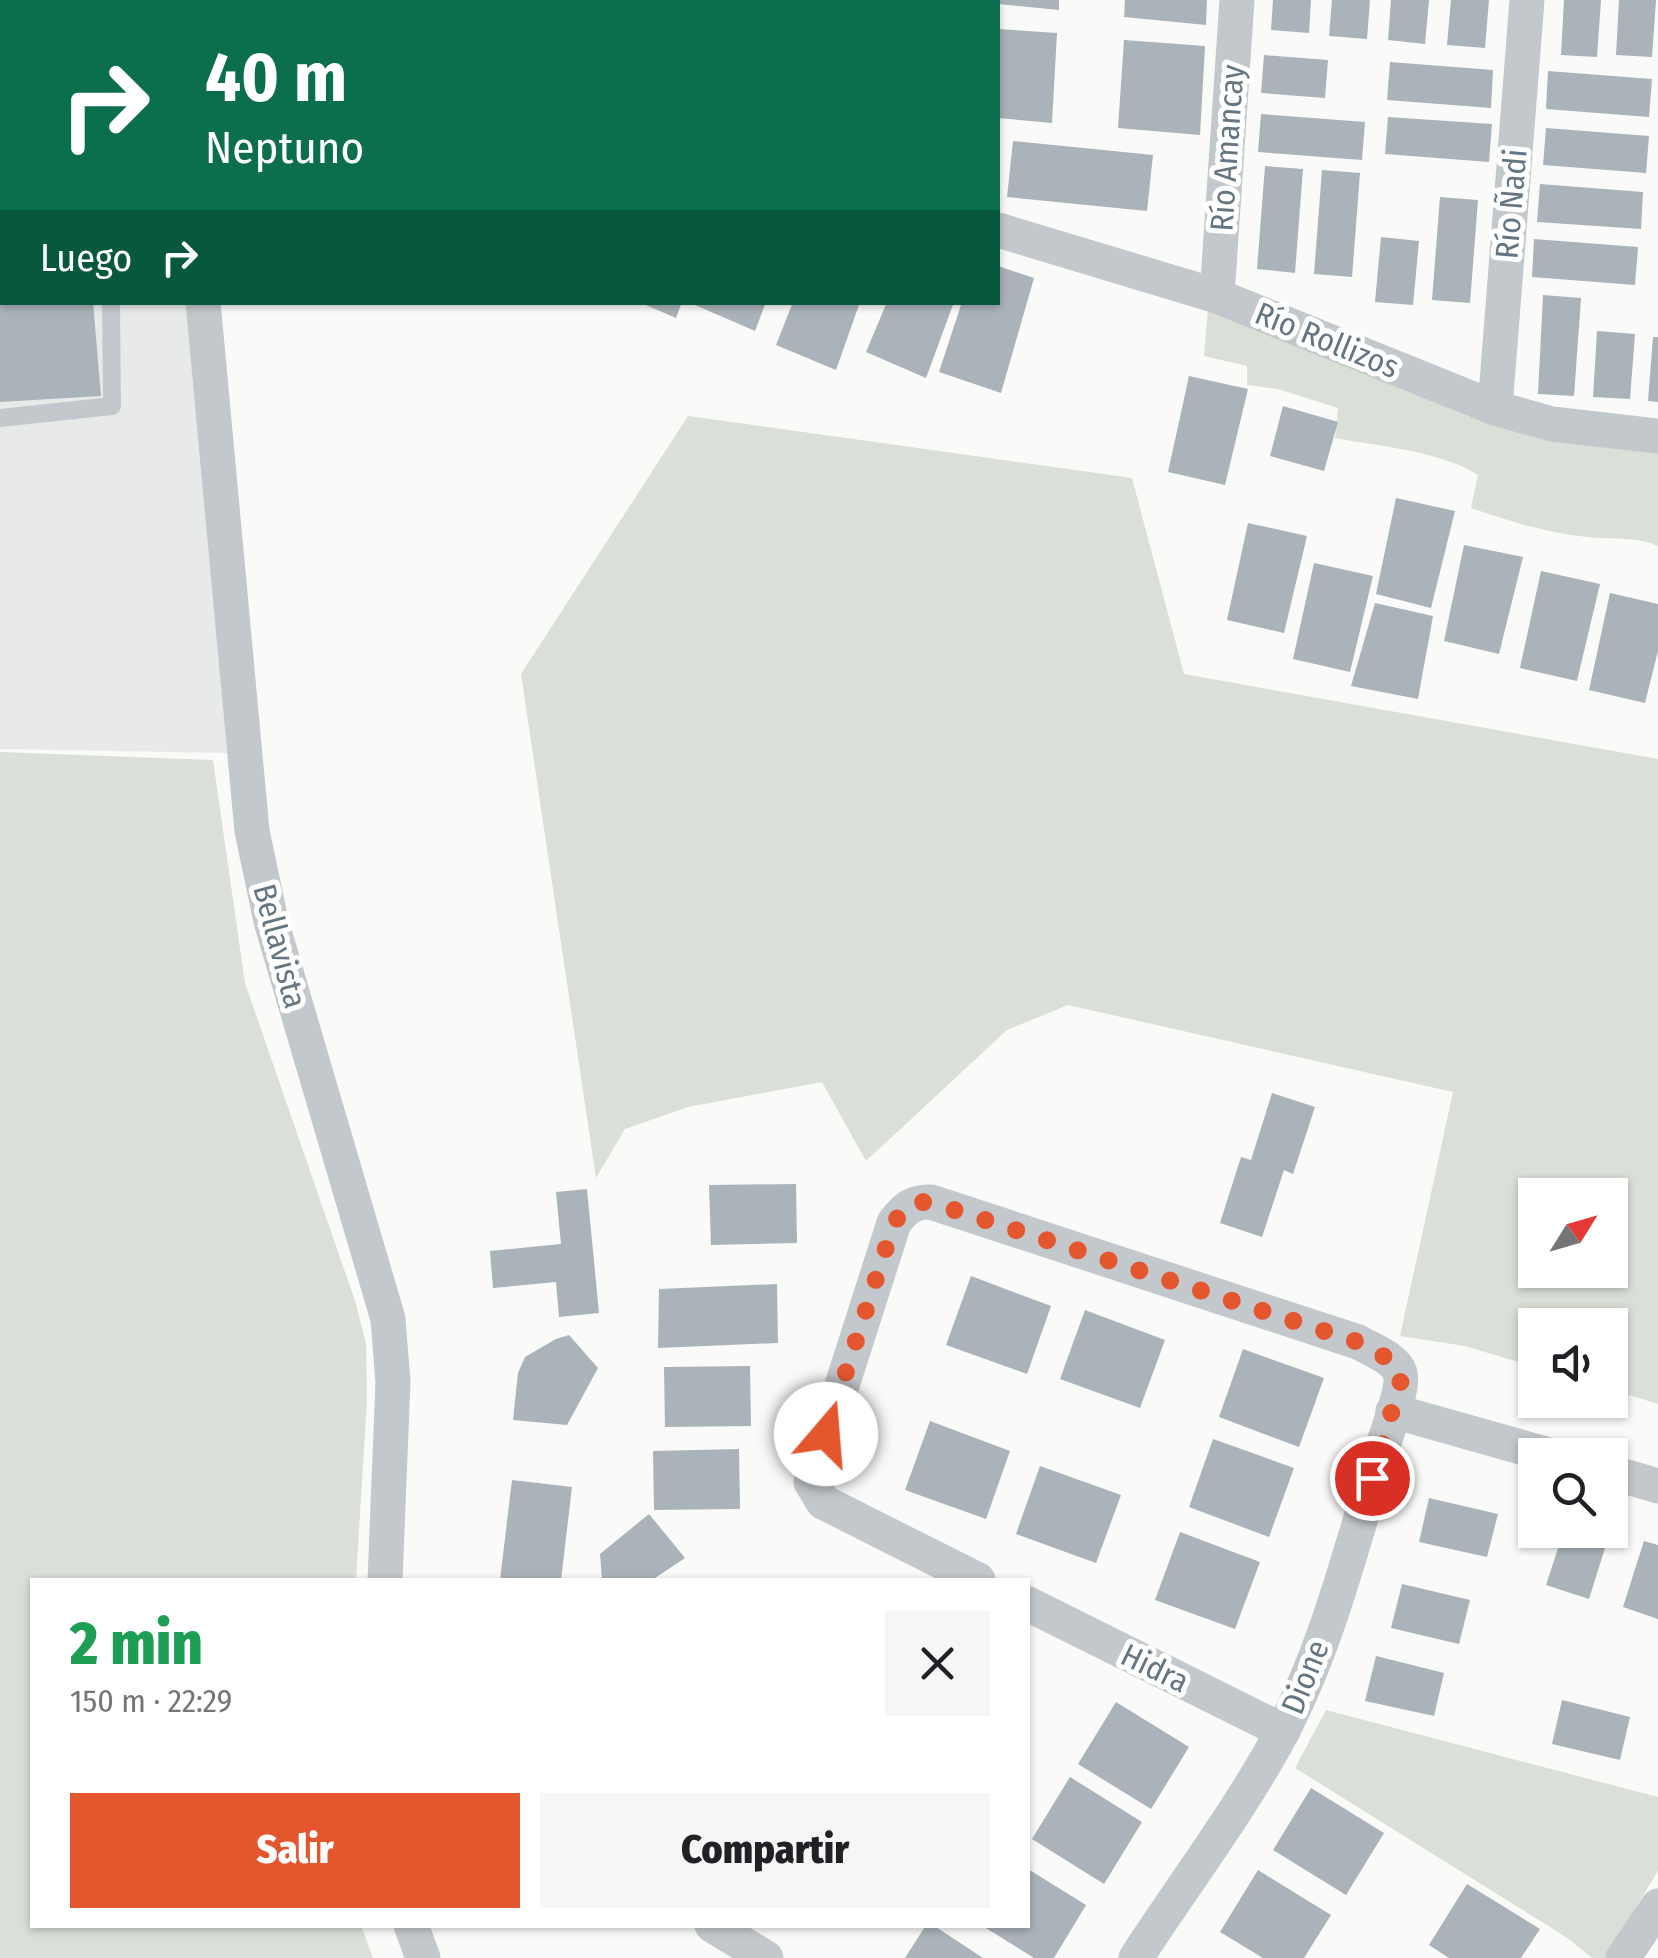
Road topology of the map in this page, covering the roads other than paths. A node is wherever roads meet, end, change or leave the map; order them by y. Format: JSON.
{"nodes":[{"id":1,"x":1237,"y":0,"type":"edge"},
{"id":2,"x":1528,"y":0,"type":"edge"},
{"id":3,"x":1000,"y":231,"type":"edge"},
{"id":4,"x":1217,"y":296,"type":"junction"},
{"id":5,"x":111,"y":305,"type":"edge"},
{"id":6,"x":204,"y":305,"type":"edge"},
{"id":7,"x":1495,"y":408,"type":"junction"},
{"id":8,"x":0,"y":418,"type":"edge"},
{"id":9,"x":1658,"y":436,"type":"edge"},
{"id":10,"x":1393,"y":1411,"type":"junction"},
{"id":11,"x":1518,"y":1446,"type":"edge"},
{"id":12,"x":1628,"y":1477,"type":"edge"},
{"id":13,"x":1658,"y":1486,"type":"edge"},
{"id":14,"x":385,"y":1578,"type":"edge"},
{"id":15,"x":974,"y":1578,"type":"edge"},
{"id":16,"x":1030,"y":1605,"type":"edge"},
{"id":17,"x":1283,"y":1731,"type":"junction"},
{"id":18,"x":1658,"y":1906,"type":"edge"},
{"id":19,"x":412,"y":1928,"type":"edge"},
{"id":20,"x":717,"y":1928,"type":"edge"},
{"id":21,"x":422,"y":1958,"type":"edge"},
{"id":22,"x":766,"y":1958,"type":"edge"},
{"id":23,"x":1136,"y":1958,"type":"edge"},
{"id":24,"x":1623,"y":1958,"type":"edge"}],
"edges":[{"from":1,"to":4,"type":"street","name":"Río Amancay"},
{"from":2,"to":7,"type":"street","name":"Río Ñadi"},
{"from":3,"to":4,"type":"street","name":"Río Rollizos"},
{"from":4,"to":7,"type":"street","name":"Río Rollizos"},
{"from":5,"to":8,"type":"lane"},
{"from":6,"to":14,"type":"street","name":"Bellavista"},
{"from":7,"to":9,"type":"street","name":"Río Rollizos"},
{"from":10,"to":11,"type":"street"},
{"from":10,"to":15,"type":"street","name":"Dione"},
{"from":10,"to":17,"type":"street","name":"Dione"},
{"from":12,"to":13,"type":"street"},
{"from":16,"to":17,"type":"street","name":"Hidra"},
{"from":17,"to":23,"type":"street","name":"Dione"},
{"from":18,"to":24,"type":"street"},
{"from":19,"to":21,"type":"street"},
{"from":20,"to":22,"type":"street"}]}
